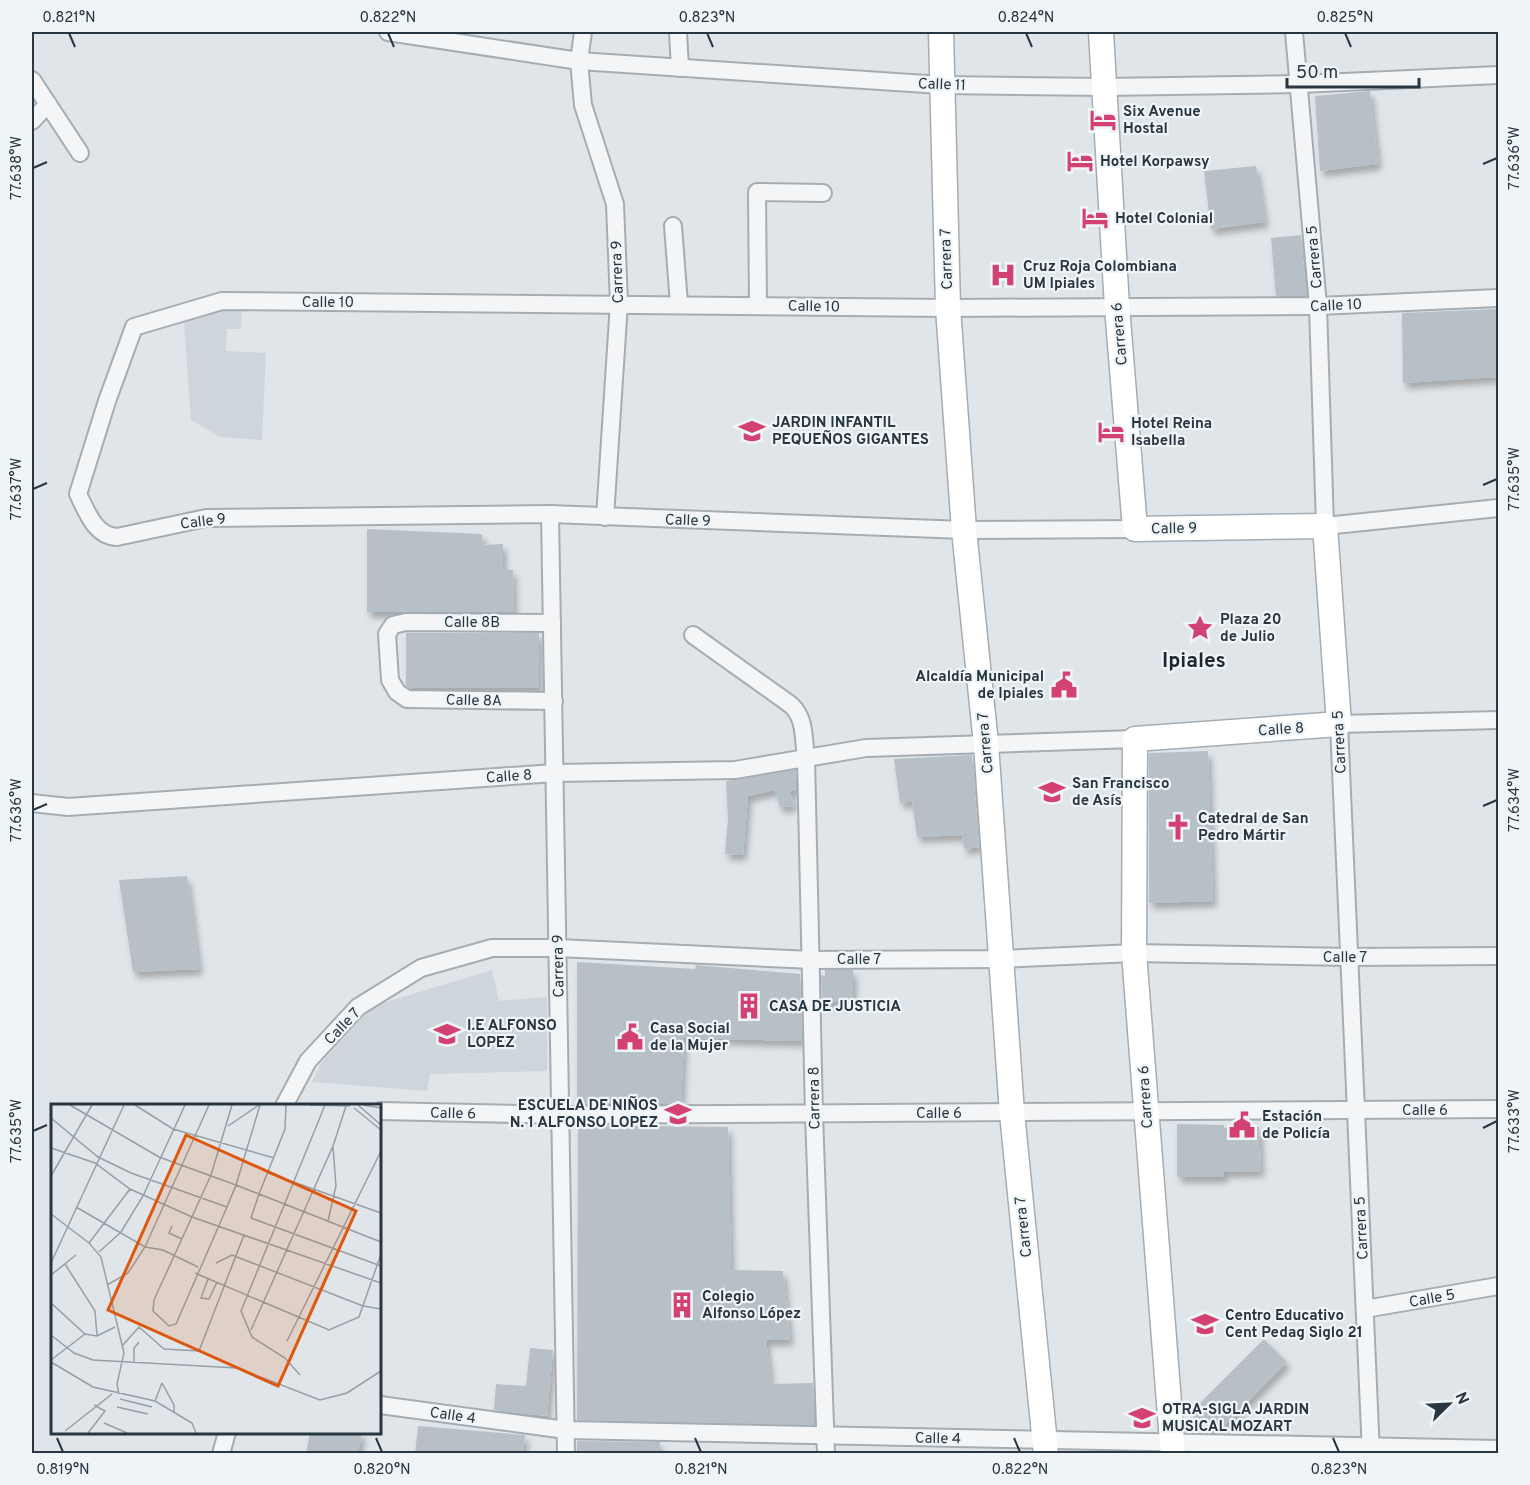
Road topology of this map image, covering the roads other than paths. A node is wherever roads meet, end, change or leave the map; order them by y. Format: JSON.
{"nodes":[{"id":1,"x":388,"y":32,"type":"edge"},
{"id":2,"x":583,"y":32,"type":"edge"},
{"id":3,"x":678,"y":32,"type":"edge"},
{"id":4,"x":941,"y":32,"type":"edge"},
{"id":5,"x":1101,"y":32,"type":"edge"},
{"id":6,"x":1294,"y":32,"type":"edge"},
{"id":7,"x":579,"y":61,"type":"junction"},
{"id":8,"x":680,"y":68,"type":"junction"},
{"id":9,"x":1498,"y":75,"type":"edge"},
{"id":10,"x":32,"y":80,"type":"edge"},
{"id":11,"x":1300,"y":84,"type":"junction"},
{"id":12,"x":941,"y":85,"type":"junction"},
{"id":13,"x":1105,"y":87,"type":"junction"},
{"id":14,"x":48,"y":104,"type":"junction"},
{"id":15,"x":32,"y":121,"type":"edge"},
{"id":16,"x":80,"y":153,"type":"dead end"},
{"id":17,"x":823,"y":193,"type":"dead end"},
{"id":18,"x":673,"y":226,"type":"dead end"},
{"id":19,"x":1498,"y":298,"type":"edge"},
{"id":20,"x":619,"y":303,"type":"junction"},
{"id":21,"x":679,"y":304,"type":"junction"},
{"id":22,"x":758,"y":305,"type":"junction"},
{"id":23,"x":1318,"y":306,"type":"junction"},
{"id":24,"x":1117,"y":307,"type":"junction"},
{"id":25,"x":948,"y":308,"type":"junction"},
{"id":26,"x":134,"y":327,"type":"joint"},
{"id":27,"x":1498,"y":508,"type":"edge"},
{"id":28,"x":550,"y":514,"type":"junction"},
{"id":29,"x":605,"y":517,"type":"junction"},
{"id":30,"x":1325,"y":526,"type":"junction"},
{"id":31,"x":1135,"y":529,"type":"junction"},
{"id":32,"x":963,"y":530,"type":"junction"},
{"id":33,"x":552,"y":623,"type":"junction"},
{"id":34,"x":693,"y":635,"type":"dead end"},
{"id":35,"x":397,"y":692,"type":"joint"},
{"id":36,"x":554,"y":700,"type":"junction"},
{"id":37,"x":1498,"y":720,"type":"edge"},
{"id":38,"x":1339,"y":724,"type":"junction"},
{"id":39,"x":1135,"y":739,"type":"junction"},
{"id":40,"x":986,"y":744,"type":"junction"},
{"id":41,"x":805,"y":750,"type":"junction"},
{"id":42,"x":555,"y":773,"type":"junction"},
{"id":43,"x":32,"y":804,"type":"edge"},
{"id":44,"x":558,"y":948,"type":"junction"},
{"id":45,"x":1134,"y":952,"type":"junction"},
{"id":46,"x":1498,"y":956,"type":"edge"},
{"id":47,"x":1349,"y":957,"type":"junction"},
{"id":48,"x":1001,"y":959,"type":"junction"},
{"id":49,"x":812,"y":960,"type":"junction"},
{"id":50,"x":285,"y":1104,"type":"edge"},
{"id":51,"x":1498,"y":1109,"type":"edge"},
{"id":52,"x":1356,"y":1110,"type":"junction"},
{"id":53,"x":381,"y":1112,"type":"edge"},
{"id":54,"x":1146,"y":1112,"type":"junction"},
{"id":55,"x":1012,"y":1113,"type":"junction"},
{"id":56,"x":814,"y":1114,"type":"junction"},
{"id":57,"x":561,"y":1115,"type":"junction"},
{"id":58,"x":1498,"y":1286,"type":"edge"},
{"id":59,"x":1365,"y":1309,"type":"junction"},
{"id":60,"x":381,"y":1405,"type":"edge"},
{"id":61,"x":566,"y":1430,"type":"junction"},
{"id":62,"x":226,"y":1434,"type":"edge"},
{"id":63,"x":825,"y":1435,"type":"junction"},
{"id":64,"x":1045,"y":1447,"type":"edge"},
{"id":65,"x":1172,"y":1448,"type":"edge"},
{"id":66,"x":1498,"y":1449,"type":"edge"},
{"id":67,"x":1371,"y":1450,"type":"edge"},
{"id":68,"x":220,"y":1454,"type":"edge"},
{"id":69,"x":566,"y":1454,"type":"edge"},
{"id":70,"x":826,"y":1454,"type":"edge"}],
"edges":[{"from":1,"to":7,"type":"street","name":"Calle 11"},
{"from":2,"to":7,"type":"street","name":"Carrera 9"},
{"from":3,"to":8,"type":"street"},
{"from":4,"to":12,"type":"main road","name":"Carrera 7"},
{"from":5,"to":13,"type":"main road","name":"Carrera 6"},
{"from":6,"to":11,"type":"street","name":"Carrera 5"},
{"from":7,"to":8,"type":"street","name":"Calle 11"},
{"from":7,"to":20,"type":"street","name":"Carrera 9"},
{"from":8,"to":12,"type":"street","name":"Calle 11"},
{"from":9,"to":11,"type":"street","name":"Calle 11"},
{"from":10,"to":14,"type":"street"},
{"from":11,"to":13,"type":"street","name":"Calle 11"},
{"from":11,"to":23,"type":"street","name":"Carrera 5"},
{"from":12,"to":13,"type":"street","name":"Calle 11"},
{"from":12,"to":25,"type":"main road","name":"Carrera 7"},
{"from":13,"to":24,"type":"main road","name":"Carrera 6"},
{"from":14,"to":15,"type":"street"},
{"from":14,"to":16,"type":"street"},
{"from":17,"to":22,"type":"street"},
{"from":18,"to":21,"type":"street"},
{"from":19,"to":23,"type":"street","name":"Calle 10"},
{"from":20,"to":21,"type":"street","name":"Calle 10"},
{"from":20,"to":26,"type":"street","name":"Calle 10"},
{"from":20,"to":29,"type":"street","name":"Carrera 9"},
{"from":21,"to":22,"type":"street","name":"Calle 10"},
{"from":22,"to":25,"type":"street","name":"Calle 10"},
{"from":23,"to":24,"type":"street","name":"Calle 10"},
{"from":23,"to":30,"type":"street","name":"Carrera 5"},
{"from":24,"to":25,"type":"street","name":"Calle 10"},
{"from":24,"to":31,"type":"main road","name":"Carrera 6"},
{"from":25,"to":32,"type":"main road","name":"Carrera 7"},
{"from":26,"to":28,"type":"street","name":"Calle 9"},
{"from":27,"to":30,"type":"street","name":"Calle 9"},
{"from":28,"to":29,"type":"street","name":"Calle 9"},
{"from":28,"to":33,"type":"street","name":"Carrera 9"},
{"from":29,"to":32,"type":"street","name":"Calle 9"},
{"from":30,"to":31,"type":"main road","name":"Calle 9"},
{"from":30,"to":38,"type":"main road","name":"Carrera 5"},
{"from":31,"to":32,"type":"street","name":"Calle 9"},
{"from":32,"to":40,"type":"main road","name":"Carrera 7"},
{"from":33,"to":35,"type":"street","name":"Calle 8B"},
{"from":33,"to":36,"type":"street","name":"Carrera 9"},
{"from":34,"to":41,"type":"street","name":"Carrera 8"},
{"from":35,"to":36,"type":"street","name":"Calle 8A"},
{"from":36,"to":42,"type":"street","name":"Carrera 9"},
{"from":37,"to":38,"type":"street","name":"Calle 8"},
{"from":38,"to":39,"type":"main road","name":"Calle 8"},
{"from":38,"to":47,"type":"street","name":"Carrera 5"},
{"from":39,"to":40,"type":"street","name":"Calle 8"},
{"from":39,"to":45,"type":"main road","name":"Carrera 6"},
{"from":40,"to":41,"type":"street","name":"Calle 8"},
{"from":40,"to":48,"type":"main road","name":"Carrera 7"},
{"from":41,"to":42,"type":"street","name":"Calle 8"},
{"from":41,"to":49,"type":"street","name":"Carrera 8"},
{"from":42,"to":43,"type":"street","name":"Calle 8"},
{"from":42,"to":44,"type":"street","name":"Carrera 9"},
{"from":44,"to":49,"type":"street","name":"Calle 7"},
{"from":44,"to":50,"type":"street","name":"Calle 7"},
{"from":44,"to":57,"type":"street","name":"Carrera 9"},
{"from":45,"to":47,"type":"street","name":"Calle 7"},
{"from":45,"to":48,"type":"street","name":"Calle 7"},
{"from":45,"to":54,"type":"main road","name":"Carrera 6"},
{"from":46,"to":47,"type":"street","name":"Calle 7"},
{"from":47,"to":52,"type":"street","name":"Carrera 5"},
{"from":48,"to":49,"type":"street","name":"Calle 7"},
{"from":48,"to":55,"type":"main road","name":"Carrera 7"},
{"from":49,"to":56,"type":"street","name":"Carrera 8"},
{"from":51,"to":52,"type":"street","name":"Calle 6"},
{"from":52,"to":54,"type":"street","name":"Calle 6"},
{"from":52,"to":59,"type":"street","name":"Carrera 5"},
{"from":53,"to":57,"type":"street","name":"Calle 6"},
{"from":54,"to":55,"type":"street","name":"Calle 6"},
{"from":54,"to":65,"type":"main road","name":"Carrera 6"},
{"from":55,"to":56,"type":"street","name":"Calle 6"},
{"from":55,"to":64,"type":"main road","name":"Carrera 7"},
{"from":56,"to":57,"type":"street","name":"Calle 6"},
{"from":56,"to":63,"type":"street","name":"Carrera 8"},
{"from":57,"to":61,"type":"street","name":"Carrera 9"},
{"from":58,"to":59,"type":"street","name":"Calle 5"},
{"from":59,"to":67,"type":"street","name":"Carrera 5"},
{"from":60,"to":61,"type":"street","name":"Calle 4"},
{"from":61,"to":63,"type":"street","name":"Calle 4"},
{"from":61,"to":69,"type":"street","name":"Carrera 9"},
{"from":62,"to":68,"type":"street"},
{"from":63,"to":64,"type":"street","name":"Calle 4"},
{"from":63,"to":70,"type":"street","name":"Carrera 8"},
{"from":64,"to":65,"type":"street","name":"Calle 4"},
{"from":65,"to":67,"type":"street","name":"Calle 4"},
{"from":66,"to":67,"type":"street","name":"Calle 4"}]}
